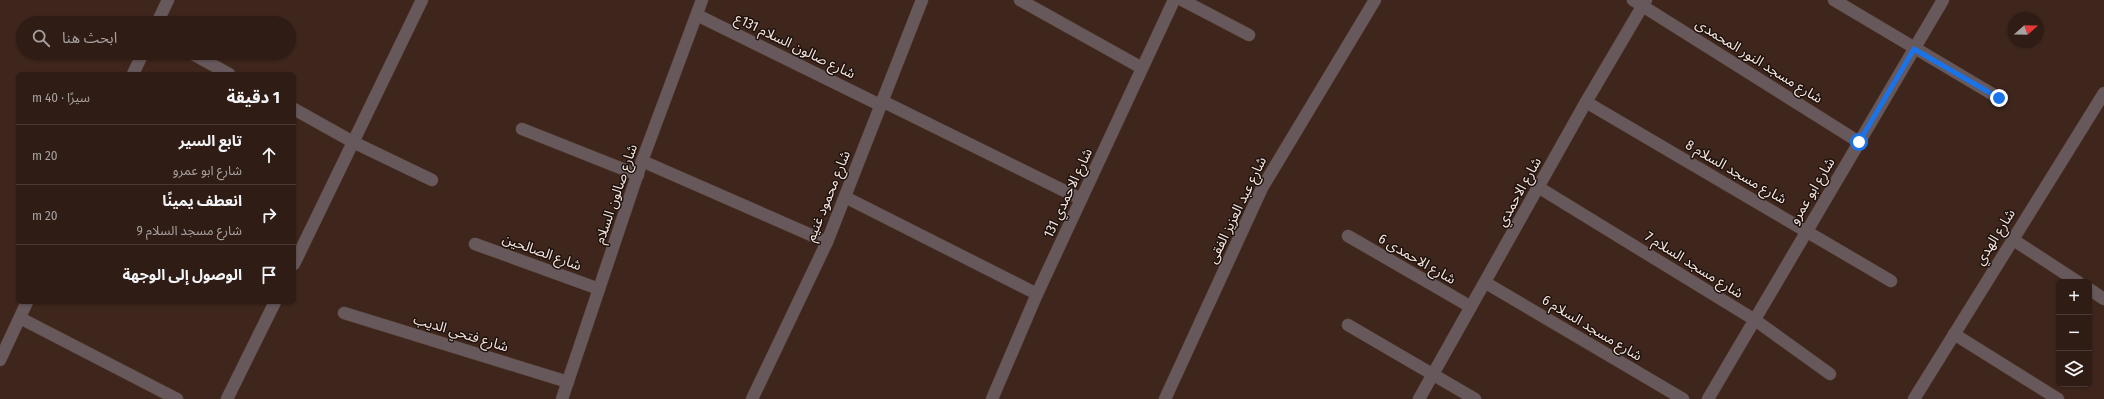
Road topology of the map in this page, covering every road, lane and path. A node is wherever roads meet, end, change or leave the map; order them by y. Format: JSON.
{"nodes":[{"id":1,"x":168,"y":0,"type":"edge"},
{"id":2,"x":422,"y":0,"type":"edge"},
{"id":3,"x":702,"y":0,"type":"edge"},
{"id":4,"x":922,"y":0,"type":"edge"},
{"id":5,"x":1020,"y":0,"type":"edge"},
{"id":6,"x":1174,"y":0,"type":"edge"},
{"id":7,"x":1182,"y":0,"type":"edge"},
{"id":8,"x":1375,"y":0,"type":"edge"},
{"id":9,"x":1834,"y":0,"type":"edge"},
{"id":10,"x":1943,"y":0,"type":"edge"},
{"id":11,"x":1641,"y":2,"type":"edge"},
{"id":12,"x":697,"y":15,"type":"junction"},
{"id":13,"x":160,"y":16,"type":"edge"},
{"id":14,"x":1249,"y":35,"type":"dead end"},
{"id":15,"x":1914,"y":49,"type":"junction"},
{"id":16,"x":140,"y":60,"type":"edge"},
{"id":17,"x":204,"y":60,"type":"edge"},
{"id":18,"x":1142,"y":68,"type":"junction"},
{"id":19,"x":135,"y":72,"type":"edge"},
{"id":20,"x":225,"y":72,"type":"edge"},
{"id":21,"x":1999,"y":98,"type":"dead end"},
{"id":22,"x":2102,"y":99,"type":"edge"},
{"id":23,"x":1586,"y":102,"type":"junction"},
{"id":24,"x":881,"y":103,"type":"junction"},
{"id":25,"x":296,"y":111,"type":"edge"},
{"id":26,"x":522,"y":129,"type":"dead end"},
{"id":27,"x":353,"y":142,"type":"junction"},
{"id":28,"x":1859,"y":142,"type":"junction"},
{"id":29,"x":642,"y":162,"type":"junction"},
{"id":30,"x":638,"y":175,"type":"junction"},
{"id":31,"x":432,"y":180,"type":"dead end"},
{"id":32,"x":1538,"y":187,"type":"junction"},
{"id":33,"x":844,"y":197,"type":"junction"},
{"id":34,"x":1081,"y":199,"type":"junction"},
{"id":35,"x":1806,"y":231,"type":"junction"},
{"id":36,"x":1348,"y":236,"type":"dead end"},
{"id":37,"x":2012,"y":239,"type":"junction"},
{"id":38,"x":827,"y":242,"type":"junction"},
{"id":39,"x":475,"y":244,"type":"dead end"},
{"id":40,"x":296,"y":260,"type":"edge"},
{"id":41,"x":2073,"y":279,"type":"edge"},
{"id":42,"x":1891,"y":281,"type":"dead end"},
{"id":43,"x":1486,"y":282,"type":"junction"},
{"id":44,"x":599,"y":289,"type":"junction"},
{"id":45,"x":2092,"y":291,"type":"edge"},
{"id":46,"x":1037,"y":294,"type":"junction"},
{"id":47,"x":2104,"y":299,"type":"edge"},
{"id":48,"x":26,"y":304,"type":"edge"},
{"id":49,"x":274,"y":304,"type":"edge"},
{"id":50,"x":1471,"y":308,"type":"junction"},
{"id":51,"x":344,"y":313,"type":"dead end"},
{"id":52,"x":20,"y":318,"type":"junction"},
{"id":53,"x":1755,"y":320,"type":"junction"},
{"id":54,"x":1348,"y":325,"type":"dead end"},
{"id":55,"x":1954,"y":334,"type":"junction"},
{"id":56,"x":0,"y":360,"type":"edge"},
{"id":57,"x":1434,"y":374,"type":"junction"},
{"id":58,"x":1830,"y":374,"type":"dead end"},
{"id":59,"x":568,"y":382,"type":"junction"},
{"id":60,"x":177,"y":399,"type":"edge"},
{"id":61,"x":227,"y":399,"type":"edge"},
{"id":62,"x":562,"y":399,"type":"edge"},
{"id":63,"x":752,"y":399,"type":"edge"},
{"id":64,"x":992,"y":399,"type":"edge"},
{"id":65,"x":1165,"y":399,"type":"edge"},
{"id":66,"x":1420,"y":399,"type":"edge"},
{"id":67,"x":1475,"y":399,"type":"edge"},
{"id":68,"x":1683,"y":399,"type":"edge"},
{"id":69,"x":1708,"y":399,"type":"edge"},
{"id":70,"x":1914,"y":399,"type":"edge"},
{"id":71,"x":2058,"y":399,"type":"edge"}],
"edges":[{"from":1,"to":13,"type":"street"},
{"from":2,"to":27,"type":"street"},
{"from":3,"to":12,"type":"street","name":"شارع صالون السلام"},
{"from":4,"to":24,"type":"street","name":"شارع محمود غنيم"},
{"from":5,"to":18,"type":"street"},
{"from":6,"to":18,"type":"street","name":"شارع الاحمدي 131"},
{"from":7,"to":14,"type":"street"},
{"from":8,"to":65,"type":"street","name":"شارع عبد العزيز الفقى"},
{"from":9,"to":15,"type":"street"},
{"from":10,"to":15,"type":"street","name":"شارع ابو عمرو"},
{"from":11,"to":23,"type":"street","name":"شارع الاحمدي"},
{"from":11,"to":28,"type":"street","name":"شارع مسجد النور المحمدى"},
{"from":12,"to":24,"type":"street","name":"شارع صالون السلام 131ع"},
{"from":12,"to":29,"type":"street","name":"شارع صالون السلام"},
{"from":15,"to":21,"type":"street"},
{"from":15,"to":28,"type":"street","name":"شارع ابو عمرو"},
{"from":16,"to":19,"type":"street"},
{"from":17,"to":20,"type":"street"},
{"from":18,"to":34,"type":"street","name":"شارع الاحمدي 131"},
{"from":22,"to":37,"type":"street","name":"شارع الهدي"},
{"from":23,"to":32,"type":"street","name":"شارع الاحمدي"},
{"from":23,"to":35,"type":"street","name":"شارع مسجد السلام 8"},
{"from":24,"to":33,"type":"street","name":"شارع محمود غنيم"},
{"from":24,"to":34,"type":"street","name":"شارع صالون السلام 131ع"},
{"from":25,"to":27,"type":"street"},
{"from":26,"to":30,"type":"street"},
{"from":27,"to":31,"type":"street"},
{"from":27,"to":40,"type":"street"},
{"from":28,"to":35,"type":"street","name":"شارع ابو عمرو"},
{"from":29,"to":30,"type":"street","name":"شارع صالون السلام"},
{"from":29,"to":38,"type":"street"},
{"from":30,"to":44,"type":"street","name":"شارع صالون السلام"},
{"from":32,"to":43,"type":"street","name":"شارع الاحمدي"},
{"from":32,"to":53,"type":"street","name":"شارع مسجد السلام 7"},
{"from":33,"to":38,"type":"street","name":"شارع محمود غنيم"},
{"from":33,"to":46,"type":"street"},
{"from":34,"to":46,"type":"street","name":"شارع الاحمدي 131"},
{"from":35,"to":42,"type":"street","name":"شارع مسجد السلام 8"},
{"from":35,"to":53,"type":"street","name":"شارع ابو عمرو"},
{"from":36,"to":50,"type":"street","name":"شارع الاحمدى 6"},
{"from":37,"to":41,"type":"street"},
{"from":37,"to":55,"type":"street","name":"شارع الهدي"},
{"from":38,"to":63,"type":"street","name":"شارع محمود غنيم"},
{"from":39,"to":44,"type":"street","name":"شارع الصالحين"},
{"from":43,"to":50,"type":"street","name":"شارع الاحمدي"},
{"from":43,"to":68,"type":"street","name":"شارع مسجد السلام 6"},
{"from":44,"to":59,"type":"street","name":"شارع صالون السلام"},
{"from":45,"to":47,"type":"street"},
{"from":46,"to":64,"type":"street","name":"شارع الاحمدي 131"},
{"from":48,"to":52,"type":"street"},
{"from":49,"to":61,"type":"street"},
{"from":50,"to":57,"type":"street","name":"شارع الاحمدي"},
{"from":51,"to":59,"type":"street","name":"شارع فتحي الديب"},
{"from":52,"to":56,"type":"street"},
{"from":52,"to":60,"type":"street"},
{"from":53,"to":58,"type":"street","name":"شارع مسجد السلام 7"},
{"from":53,"to":69,"type":"street","name":"شارع ابو عمرو"},
{"from":54,"to":57,"type":"street"},
{"from":55,"to":70,"type":"street","name":"شارع الهدي"},
{"from":55,"to":71,"type":"street"},
{"from":57,"to":66,"type":"street","name":"شارع الاحمدي"},
{"from":57,"to":67,"type":"street"},
{"from":59,"to":62,"type":"street","name":"شارع صالون السلام"}]}
